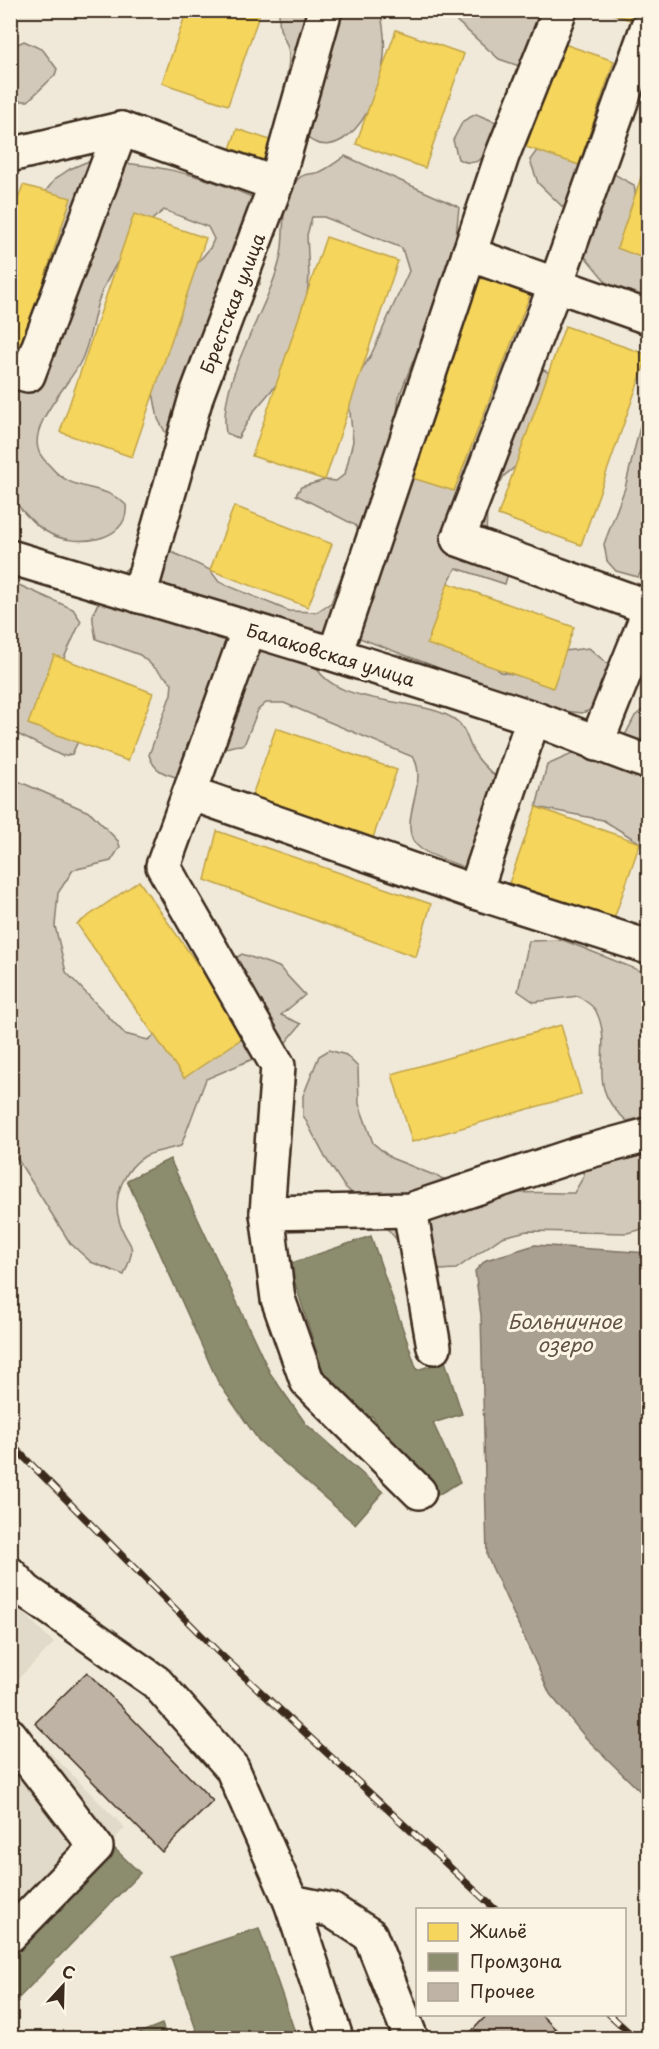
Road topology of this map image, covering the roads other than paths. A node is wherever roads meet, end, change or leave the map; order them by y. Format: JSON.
{"nodes":[{"id":1,"x":326,"y":10,"type":"edge"},
{"id":2,"x":560,"y":10,"type":"edge"},
{"id":3,"x":648,"y":26,"type":"edge"},
{"id":4,"x":121,"y":129,"type":"junction"},
{"id":5,"x":10,"y":155,"type":"edge"},
{"id":6,"x":276,"y":184,"type":"junction"},
{"id":7,"x":469,"y":254,"type":"junction"},
{"id":8,"x":556,"y":284,"type":"junction"},
{"id":9,"x":648,"y":317,"type":"edge"},
{"id":10,"x":10,"y":370,"type":"edge"},
{"id":11,"x":10,"y":556,"type":"edge"},
{"id":12,"x":139,"y":596,"type":"junction"},
{"id":13,"x":648,"y":607,"type":"edge"},
{"id":14,"x":648,"y":614,"type":"edge"},
{"id":15,"x":249,"y":629,"type":"junction"},
{"id":16,"x":335,"y":654,"type":"junction"},
{"id":17,"x":533,"y":718,"type":"junction"},
{"id":18,"x":596,"y":744,"type":"junction"},
{"id":19,"x":648,"y":762,"type":"edge"},
{"id":20,"x":190,"y":792,"type":"junction"},
{"id":21,"x":475,"y":892,"type":"junction"},
{"id":22,"x":648,"y":947,"type":"edge"},
{"id":23,"x":648,"y":1135,"type":"edge"},
{"id":24,"x":410,"y":1210,"type":"junction"},
{"id":25,"x":267,"y":1213,"type":"junction"},
{"id":26,"x":434,"y":1347,"type":"dead end"},
{"id":27,"x":419,"y":1492,"type":"dead end"},
{"id":28,"x":10,"y":1574,"type":"edge"},
{"id":29,"x":10,"y":1735,"type":"edge"},
{"id":30,"x":291,"y":1902,"type":"junction"},
{"id":31,"x":10,"y":1935,"type":"edge"},
{"id":32,"x":336,"y":2038,"type":"edge"},
{"id":33,"x":411,"y":2038,"type":"edge"}],
"edges":[{"from":1,"to":6,"type":"street","name":"Брестская улица"},
{"from":2,"to":7,"type":"street"},
{"from":3,"to":8,"type":"street"},
{"from":4,"to":5,"type":"street"},
{"from":4,"to":6,"type":"street"},
{"from":4,"to":10,"type":"street"},
{"from":6,"to":12,"type":"street","name":"Брестская улица"},
{"from":7,"to":8,"type":"street"},
{"from":7,"to":16,"type":"street"},
{"from":8,"to":9,"type":"street"},
{"from":8,"to":13,"type":"street"},
{"from":11,"to":12,"type":"street","name":"Балаковская улица"},
{"from":12,"to":15,"type":"street","name":"Балаковская улица"},
{"from":14,"to":18,"type":"street"},
{"from":15,"to":16,"type":"street","name":"Балаковская улица"},
{"from":15,"to":20,"type":"street"},
{"from":16,"to":17,"type":"street","name":"Балаковская улица"},
{"from":17,"to":18,"type":"street","name":"Балаковская улица"},
{"from":17,"to":21,"type":"street"},
{"from":18,"to":19,"type":"street","name":"Балаковская улица"},
{"from":20,"to":21,"type":"street"},
{"from":20,"to":25,"type":"street"},
{"from":21,"to":22,"type":"street"},
{"from":23,"to":24,"type":"street"},
{"from":24,"to":25,"type":"street"},
{"from":24,"to":26,"type":"street"},
{"from":25,"to":27,"type":"street"},
{"from":28,"to":30,"type":"street"},
{"from":29,"to":31,"type":"street"},
{"from":30,"to":32,"type":"street"},
{"from":30,"to":33,"type":"street"}]}
